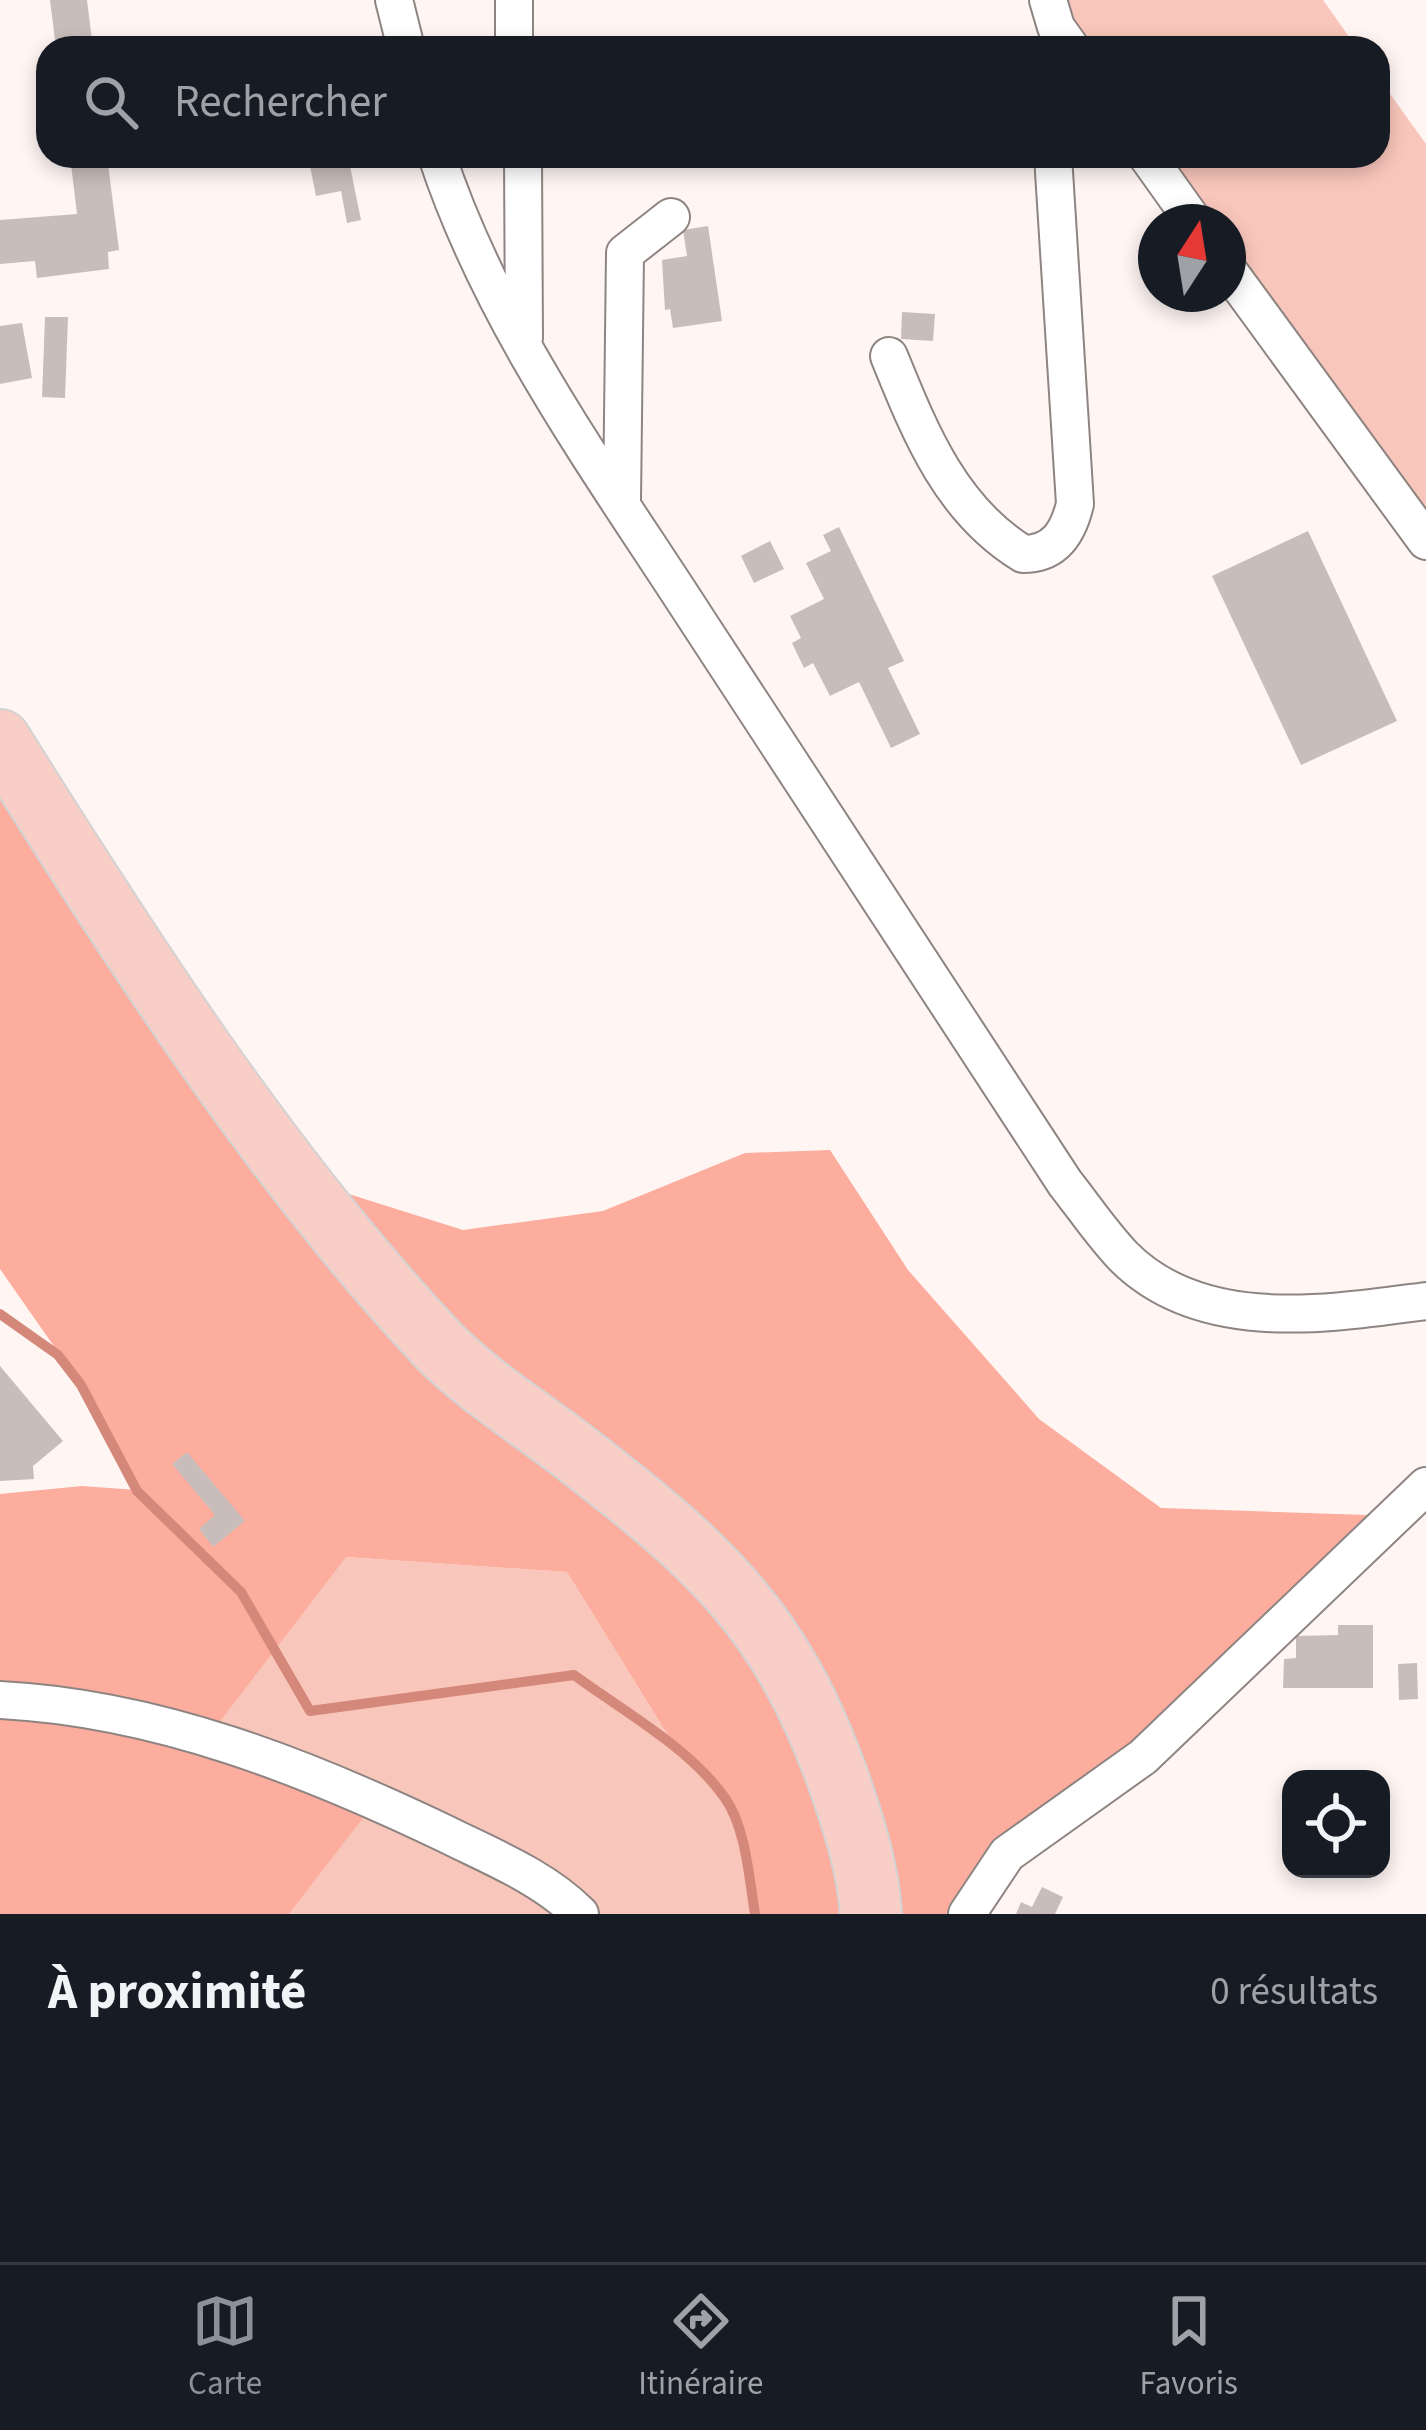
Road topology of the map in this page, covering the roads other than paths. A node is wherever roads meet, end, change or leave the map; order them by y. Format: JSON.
{"nodes":[{"id":1,"x":394,"y":0,"type":"edge"},
{"id":2,"x":514,"y":0,"type":"edge"},
{"id":3,"x":403,"y":36,"type":"edge"},
{"id":4,"x":514,"y":36,"type":"edge"},
{"id":5,"x":441,"y":168,"type":"edge"},
{"id":6,"x":523,"y":168,"type":"edge"},
{"id":7,"x":1054,"y":168,"type":"edge"},
{"id":8,"x":1156,"y":168,"type":"edge"},
{"id":9,"x":1181,"y":204,"type":"edge"},
{"id":10,"x":671,"y":217,"type":"dead end"},
{"id":11,"x":1246,"y":296,"type":"edge"},
{"id":12,"x":524,"y":346,"type":"junction"},
{"id":13,"x":889,"y":356,"type":"dead end"},
{"id":14,"x":622,"y":505,"type":"junction"},
{"id":15,"x":1426,"y":541,"type":"edge"},
{"id":16,"x":0,"y":740,"type":"edge"},
{"id":17,"x":1426,"y":1301,"type":"edge"},
{"id":18,"x":1426,"y":1486,"type":"edge"},
{"id":19,"x":0,"y":1700,"type":"edge"},
{"id":20,"x":580,"y":1914,"type":"edge"},
{"id":21,"x":872,"y":1914,"type":"edge"},
{"id":22,"x":967,"y":1914,"type":"edge"}],
"edges":[{"from":1,"to":3,"type":"street"},
{"from":2,"to":4,"type":"street"},
{"from":5,"to":12,"type":"street"},
{"from":6,"to":12,"type":"street"},
{"from":7,"to":13,"type":"street"},
{"from":8,"to":9,"type":"street"},
{"from":10,"to":14,"type":"street"},
{"from":11,"to":15,"type":"street"},
{"from":12,"to":14,"type":"street"},
{"from":14,"to":17,"type":"street"},
{"from":16,"to":21,"type":"highway"},
{"from":18,"to":22,"type":"street"},
{"from":19,"to":20,"type":"street"}]}
